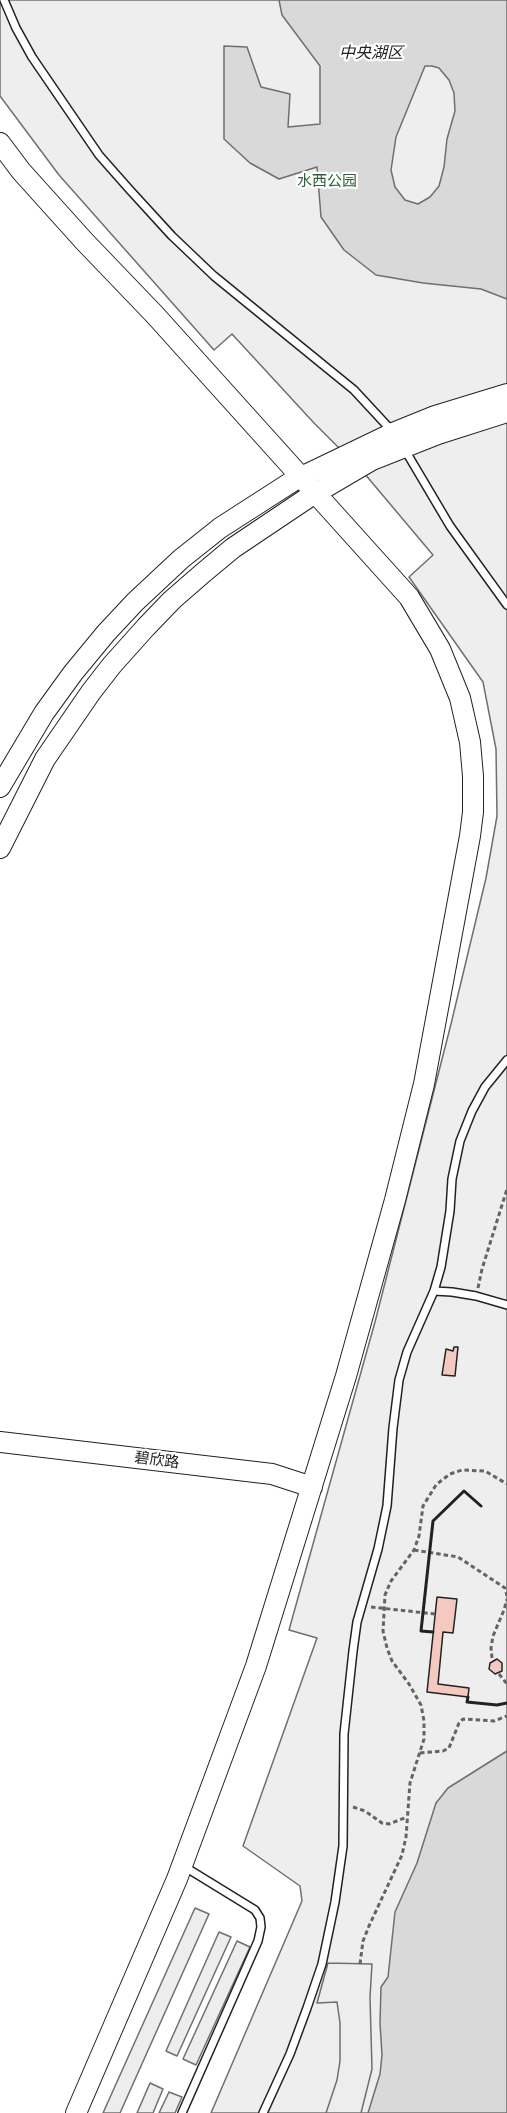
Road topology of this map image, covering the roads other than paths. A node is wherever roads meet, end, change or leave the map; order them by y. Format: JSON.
{"nodes":[{"id":1,"x":4,"y":0,"type":"edge"},
{"id":2,"x":0,"y":143,"type":"edge"},
{"id":3,"x":0,"y":158,"type":"edge"},
{"id":4,"x":507,"y":394,"type":"edge"},
{"id":5,"x":507,"y":412,"type":"edge"},
{"id":6,"x":398,"y":440,"type":"junction"},
{"id":7,"x":298,"y":479,"type":"junction"},
{"id":8,"x":312,"y":495,"type":"junction"},
{"id":9,"x":507,"y":605,"type":"edge"},
{"id":10,"x":0,"y":787,"type":"edge"},
{"id":11,"x":0,"y":848,"type":"edge"},
{"id":12,"x":507,"y":1060,"type":"edge"},
{"id":13,"x":434,"y":1291,"type":"junction"},
{"id":14,"x":507,"y":1305,"type":"edge"},
{"id":15,"x":0,"y":1442,"type":"edge"},
{"id":16,"x":0,"y":1450,"type":"edge"},
{"id":17,"x":308,"y":1490,"type":"junction"},
{"id":18,"x":178,"y":1863,"type":"junction"},
{"id":19,"x":66,"y":2113,"type":"edge"},
{"id":20,"x":76,"y":2113,"type":"edge"},
{"id":21,"x":182,"y":2113,"type":"edge"},
{"id":22,"x":263,"y":2113,"type":"edge"}],
"edges":[{"from":1,"to":6,"type":"lane"},
{"from":2,"to":7,"type":"street"},
{"from":3,"to":7,"type":"street"},
{"from":4,"to":6,"type":"street"},
{"from":5,"to":6,"type":"street"},
{"from":6,"to":7,"type":"street"},
{"from":6,"to":8,"type":"street"},
{"from":6,"to":9,"type":"lane"},
{"from":7,"to":8,"type":"street"},
{"from":7,"to":10,"type":"street"},
{"from":8,"to":11,"type":"street"},
{"from":8,"to":17,"type":"street"},
{"from":12,"to":13,"type":"lane"},
{"from":13,"to":14,"type":"lane"},
{"from":13,"to":22,"type":"lane"},
{"from":15,"to":17,"type":"street","name":"碧欣路"},
{"from":16,"to":17,"type":"street","name":"碧欣路"},
{"from":17,"to":18,"type":"street"},
{"from":18,"to":19,"type":"street"},
{"from":18,"to":20,"type":"street"},
{"from":18,"to":21,"type":"lane"}]}
